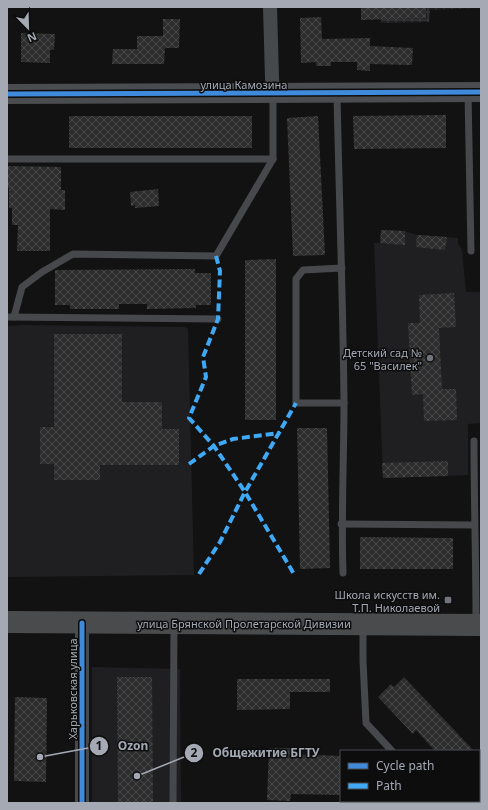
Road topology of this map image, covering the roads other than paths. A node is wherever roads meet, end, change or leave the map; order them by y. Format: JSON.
{"nodes":[{"id":1,"x":270,"y":7,"type":"edge"},
{"id":2,"x":475,"y":92,"type":"edge"},
{"id":3,"x":273,"y":93,"type":"junction"},
{"id":4,"x":337,"y":93,"type":"junction"},
{"id":5,"x":7,"y":94,"type":"edge"},
{"id":6,"x":7,"y":159,"type":"edge"},
{"id":7,"x":273,"y":159,"type":"junction"},
{"id":8,"x":471,"y":251,"type":"dead end"},
{"id":9,"x":342,"y":268,"type":"junction"},
{"id":10,"x":11,"y":317,"type":"edge"},
{"id":11,"x":218,"y":319,"type":"dead end"},
{"id":12,"x":344,"y":403,"type":"junction"},
{"id":13,"x":474,"y":441,"type":"dead end"},
{"id":14,"x":341,"y":524,"type":"junction"},
{"id":15,"x":474,"y":525,"type":"junction"},
{"id":16,"x":342,"y":573,"type":"dead end"},
{"id":17,"x":7,"y":622,"type":"edge"},
{"id":18,"x":82,"y":623,"type":"junction"},
{"id":19,"x":174,"y":623,"type":"junction"},
{"id":20,"x":363,"y":624,"type":"junction"},
{"id":21,"x":479,"y":625,"type":"edge"},
{"id":22,"x":391,"y":750,"type":"edge"},
{"id":23,"x":82,"y":803,"type":"edge"},
{"id":24,"x":173,"y":803,"type":"edge"}],
"edges":[{"from":1,"to":3,"type":"street"},
{"from":2,"to":4,"type":"street","name":"улица Камозина"},
{"from":2,"to":8,"type":"lane"},
{"from":3,"to":4,"type":"street","name":"улица Камозина"},
{"from":3,"to":5,"type":"street","name":"улица Камозина"},
{"from":3,"to":7,"type":"lane"},
{"from":4,"to":9,"type":"lane"},
{"from":6,"to":7,"type":"lane"},
{"from":7,"to":10,"type":"lane"},
{"from":9,"to":12,"type":"lane"},
{"from":9,"to":12,"type":"lane"},
{"from":10,"to":11,"type":"lane"},
{"from":12,"to":14,"type":"lane"},
{"from":13,"to":15,"type":"lane"},
{"from":14,"to":15,"type":"lane"},
{"from":14,"to":16,"type":"lane"},
{"from":15,"to":21,"type":"lane"},
{"from":17,"to":18,"type":"main road","name":"улица Брянской Пролетарской Дивизии"},
{"from":18,"to":19,"type":"main road","name":"улица Брянской Пролетарской Дивизии"},
{"from":18,"to":23,"type":"street","name":"Харьковская улица"},
{"from":19,"to":20,"type":"main road","name":"улица Брянской Пролетарской Дивизии"},
{"from":19,"to":24,"type":"lane"},
{"from":20,"to":21,"type":"main road","name":"улица Брянской Пролетарской Дивизии"},
{"from":20,"to":22,"type":"lane"}]}
